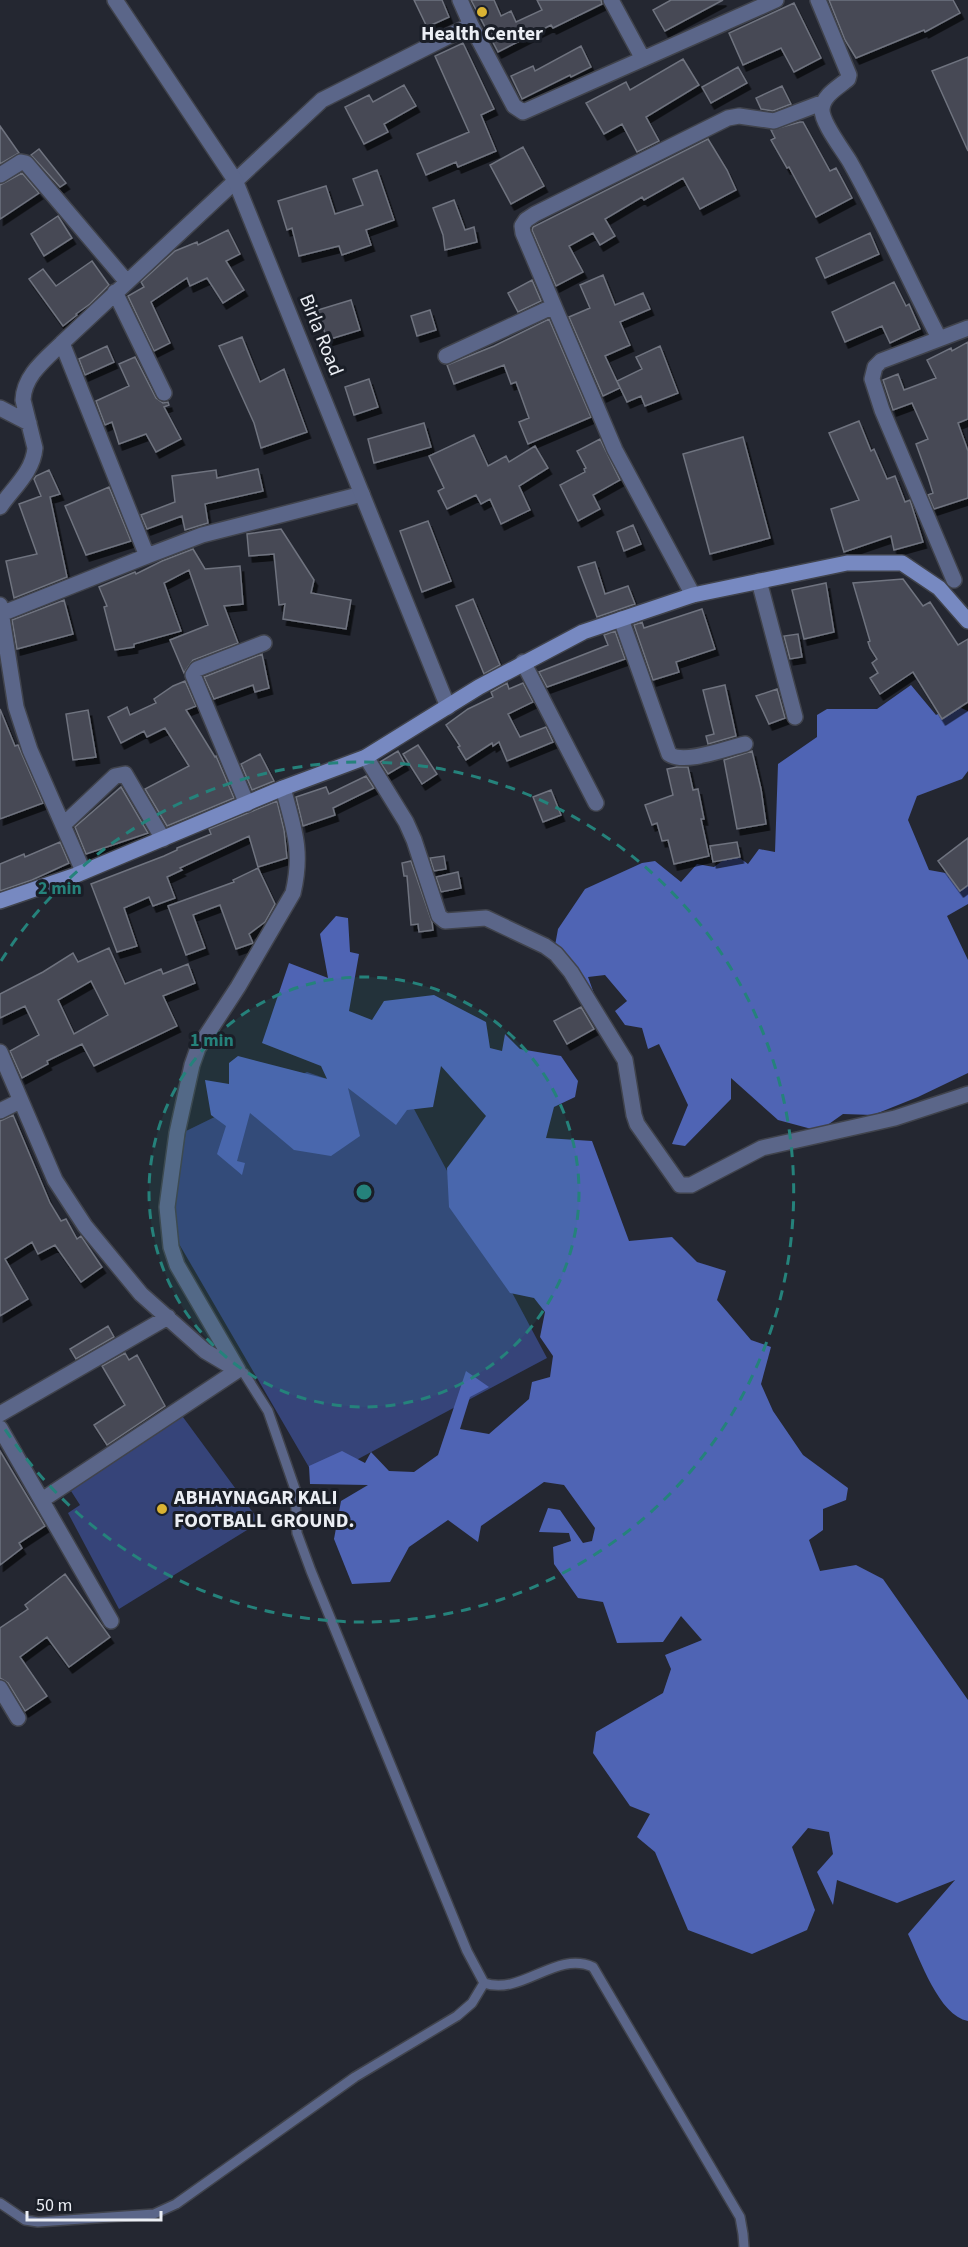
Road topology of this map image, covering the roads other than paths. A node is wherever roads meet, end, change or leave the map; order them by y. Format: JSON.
{"nodes":[{"id":1,"x":115,"y":0,"type":"edge"},
{"id":2,"x":460,"y":0,"type":"edge"},
{"id":3,"x":610,"y":0,"type":"edge"},
{"id":4,"x":776,"y":0,"type":"edge"},
{"id":5,"x":818,"y":0,"type":"edge"},
{"id":6,"x":471,"y":25,"type":"junction"},
{"id":7,"x":643,"y":59,"type":"junction"},
{"id":8,"x":824,"y":102,"type":"junction"},
{"id":9,"x":0,"y":175,"type":"edge"},
{"id":10,"x":235,"y":180,"type":"junction"},
{"id":11,"x":121,"y":287,"type":"junction"},
{"id":12,"x":554,"y":306,"type":"junction"},
{"id":13,"x":968,"y":328,"type":"edge"},
{"id":14,"x":939,"y":338,"type":"junction"},
{"id":15,"x":62,"y":343,"type":"junction"},
{"id":16,"x":446,"y":356,"type":"dead end"},
{"id":17,"x":165,"y":393,"type":"dead end"},
{"id":18,"x":0,"y":408,"type":"edge"},
{"id":19,"x":29,"y":423,"type":"junction"},
{"id":20,"x":362,"y":494,"type":"junction"},
{"id":21,"x":0,"y":507,"type":"edge"},
{"id":22,"x":147,"y":556,"type":"junction"},
{"id":23,"x":961,"y":576,"type":"edge"},
{"id":24,"x":759,"y":581,"type":"junction"},
{"id":25,"x":939,"y":588,"type":"junction"},
{"id":26,"x":693,"y":595,"type":"junction"},
{"id":27,"x":1,"y":610,"type":"edge"},
{"id":28,"x":621,"y":619,"type":"junction"},
{"id":29,"x":968,"y":621,"type":"edge"},
{"id":30,"x":264,"y":643,"type":"dead end"},
{"id":31,"x":523,"y":662,"type":"junction"},
{"id":32,"x":448,"y":707,"type":"junction"},
{"id":33,"x":795,"y":717,"type":"dead end"},
{"id":34,"x":745,"y":744,"type":"dead end"},
{"id":35,"x":366,"y":757,"type":"junction"},
{"id":36,"x":283,"y":788,"type":"junction"},
{"id":37,"x":596,"y":803,"type":"dead end"},
{"id":38,"x":247,"y":804,"type":"junction"},
{"id":39,"x":63,"y":825,"type":"junction"},
{"id":40,"x":163,"y":839,"type":"junction"},
{"id":41,"x":83,"y":871,"type":"junction"},
{"id":42,"x":0,"y":901,"type":"edge"},
{"id":43,"x":0,"y":1053,"type":"edge"},
{"id":44,"x":968,"y":1094,"type":"edge"},
{"id":45,"x":20,"y":1101,"type":"junction"},
{"id":46,"x":0,"y":1112,"type":"edge"},
{"id":47,"x":168,"y":1317,"type":"junction"},
{"id":48,"x":241,"y":1372,"type":"junction"},
{"id":49,"x":0,"y":1414,"type":"edge"},
{"id":50,"x":0,"y":1428,"type":"edge"},
{"id":51,"x":42,"y":1500,"type":"junction"},
{"id":52,"x":111,"y":1621,"type":"dead end"},
{"id":53,"x":0,"y":1688,"type":"edge"},
{"id":54,"x":18,"y":1718,"type":"dead end"},
{"id":55,"x":484,"y":1983,"type":"junction"},
{"id":56,"x":0,"y":2202,"type":"edge"},
{"id":57,"x":744,"y":2247,"type":"edge"}],
"edges":[{"from":1,"to":10,"type":"street","name":"Birla Road"},
{"from":2,"to":6,"type":"street"},
{"from":3,"to":7,"type":"street"},
{"from":4,"to":7,"type":"street"},
{"from":5,"to":8,"type":"street"},
{"from":6,"to":7,"type":"street"},
{"from":6,"to":10,"type":"street"},
{"from":8,"to":12,"type":"street"},
{"from":8,"to":14,"type":"street"},
{"from":9,"to":11,"type":"street"},
{"from":10,"to":11,"type":"street"},
{"from":10,"to":20,"type":"street","name":"Birla Road"},
{"from":11,"to":15,"type":"street"},
{"from":11,"to":17,"type":"street"},
{"from":12,"to":16,"type":"street"},
{"from":12,"to":26,"type":"street"},
{"from":13,"to":14,"type":"street"},
{"from":14,"to":23,"type":"street"},
{"from":15,"to":19,"type":"street"},
{"from":15,"to":22,"type":"street"},
{"from":18,"to":19,"type":"street"},
{"from":19,"to":21,"type":"street"},
{"from":20,"to":22,"type":"street"},
{"from":20,"to":32,"type":"street","name":"Birla Road"},
{"from":22,"to":27,"type":"street"},
{"from":23,"to":25,"type":"street"},
{"from":24,"to":25,"type":"main road"},
{"from":24,"to":26,"type":"main road"},
{"from":24,"to":33,"type":"street"},
{"from":25,"to":29,"type":"main road"},
{"from":26,"to":28,"type":"main road"},
{"from":27,"to":39,"type":"street"},
{"from":28,"to":31,"type":"main road"},
{"from":28,"to":34,"type":"street"},
{"from":30,"to":38,"type":"street"},
{"from":31,"to":32,"type":"main road"},
{"from":31,"to":37,"type":"street"},
{"from":32,"to":35,"type":"main road"},
{"from":35,"to":36,"type":"main road"},
{"from":35,"to":44,"type":"street"},
{"from":36,"to":38,"type":"main road"},
{"from":36,"to":48,"type":"street"},
{"from":38,"to":40,"type":"main road"},
{"from":39,"to":40,"type":"street"},
{"from":39,"to":41,"type":"street"},
{"from":40,"to":41,"type":"main road"},
{"from":41,"to":42,"type":"main road"},
{"from":43,"to":45,"type":"street"},
{"from":45,"to":46,"type":"street"},
{"from":45,"to":47,"type":"street"},
{"from":47,"to":48,"type":"street"},
{"from":47,"to":49,"type":"street"},
{"from":48,"to":51,"type":"street"},
{"from":48,"to":55,"type":"lane"},
{"from":50,"to":51,"type":"street"},
{"from":51,"to":52,"type":"street"},
{"from":53,"to":54,"type":"street"},
{"from":55,"to":56,"type":"lane"},
{"from":55,"to":57,"type":"lane"}]}
